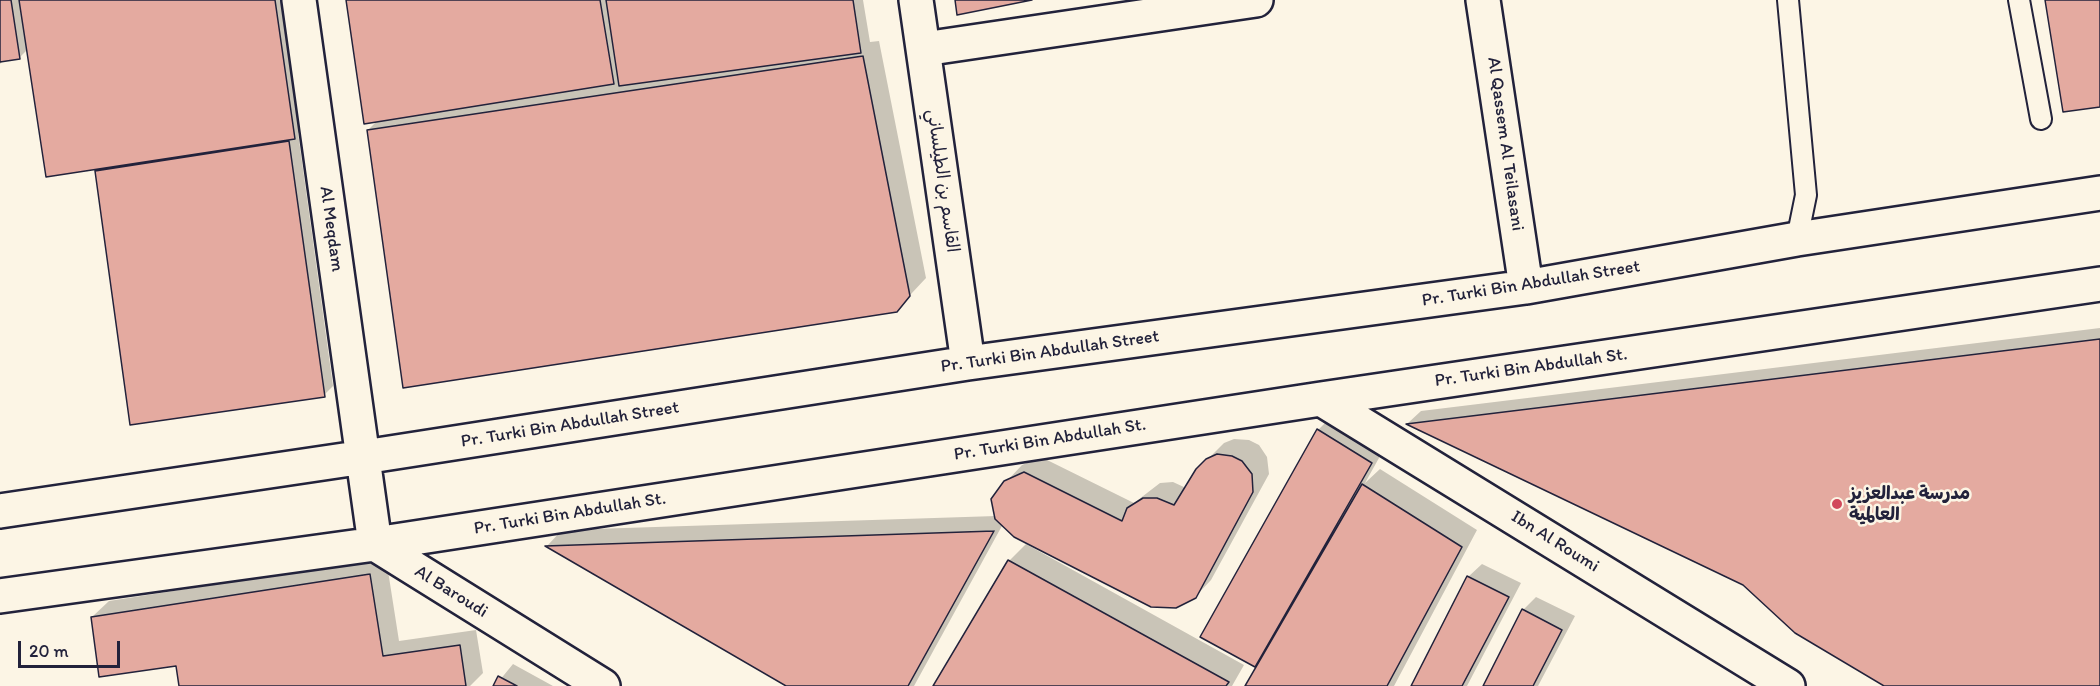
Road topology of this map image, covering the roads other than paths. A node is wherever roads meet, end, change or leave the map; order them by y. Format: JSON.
{"nodes":[{"id":1,"x":299,"y":0,"type":"edge"},
{"id":2,"x":916,"y":0,"type":"edge"},
{"id":3,"x":1256,"y":0,"type":"edge"},
{"id":4,"x":1483,"y":0,"type":"edge"},
{"id":5,"x":1788,"y":0,"type":"edge"},
{"id":6,"x":2019,"y":0,"type":"edge"},
{"id":7,"x":1189,"y":5,"type":"edge"},
{"id":8,"x":924,"y":49,"type":"junction"},
{"id":9,"x":2041,"y":119,"type":"dead end"},
{"id":10,"x":2100,"y":192,"type":"edge"},
{"id":11,"x":1797,"y":239,"type":"junction"},
{"id":12,"x":2100,"y":284,"type":"edge"},
{"id":13,"x":1526,"y":288,"type":"junction"},
{"id":14,"x":968,"y":363,"type":"junction"},
{"id":15,"x":1321,"y":399,"type":"junction"},
{"id":16,"x":364,"y":457,"type":"junction"},
{"id":17,"x":0,"y":511,"type":"edge"},
{"id":18,"x":375,"y":544,"type":"junction"},
{"id":19,"x":0,"y":596,"type":"edge"},
{"id":20,"x":603,"y":686,"type":"edge"},
{"id":21,"x":1788,"y":686,"type":"edge"}],
"edges":[{"from":1,"to":16,"type":"street","name":"Al Meqdam"},
{"from":2,"to":8,"type":"street","name":"القاسم بن الطيلساني"},
{"from":3,"to":7,"type":"street"},
{"from":4,"to":13,"type":"street","name":"Al Qassem Al Teilasani"},
{"from":5,"to":11,"type":"lane"},
{"from":6,"to":9,"type":"lane"},
{"from":7,"to":8,"type":"street"},
{"from":8,"to":14,"type":"street","name":"القاسم بن الطيلساني"},
{"from":10,"to":11,"type":"street","name":"Pr. Turki Bin Abdullah Street"},
{"from":11,"to":13,"type":"street","name":"Pr. Turki Bin Abdullah Street"},
{"from":12,"to":15,"type":"street","name":"Pr. Turki Bin Abdullah St."},
{"from":13,"to":14,"type":"street","name":"Pr. Turki Bin Abdullah Street"},
{"from":14,"to":16,"type":"street","name":"Pr. Turki Bin Abdullah Street"},
{"from":15,"to":18,"type":"street","name":"Pr. Turki Bin Abdullah St."},
{"from":15,"to":21,"type":"street","name":"Ibn Al Roumi"},
{"from":16,"to":17,"type":"street","name":"Pr. Turki Bin Abdullah Street"},
{"from":16,"to":18,"type":"street"},
{"from":18,"to":19,"type":"street","name":"Pr. Turki Bin Abdullah St."},
{"from":18,"to":20,"type":"street","name":"Al Baroudi"}]}
